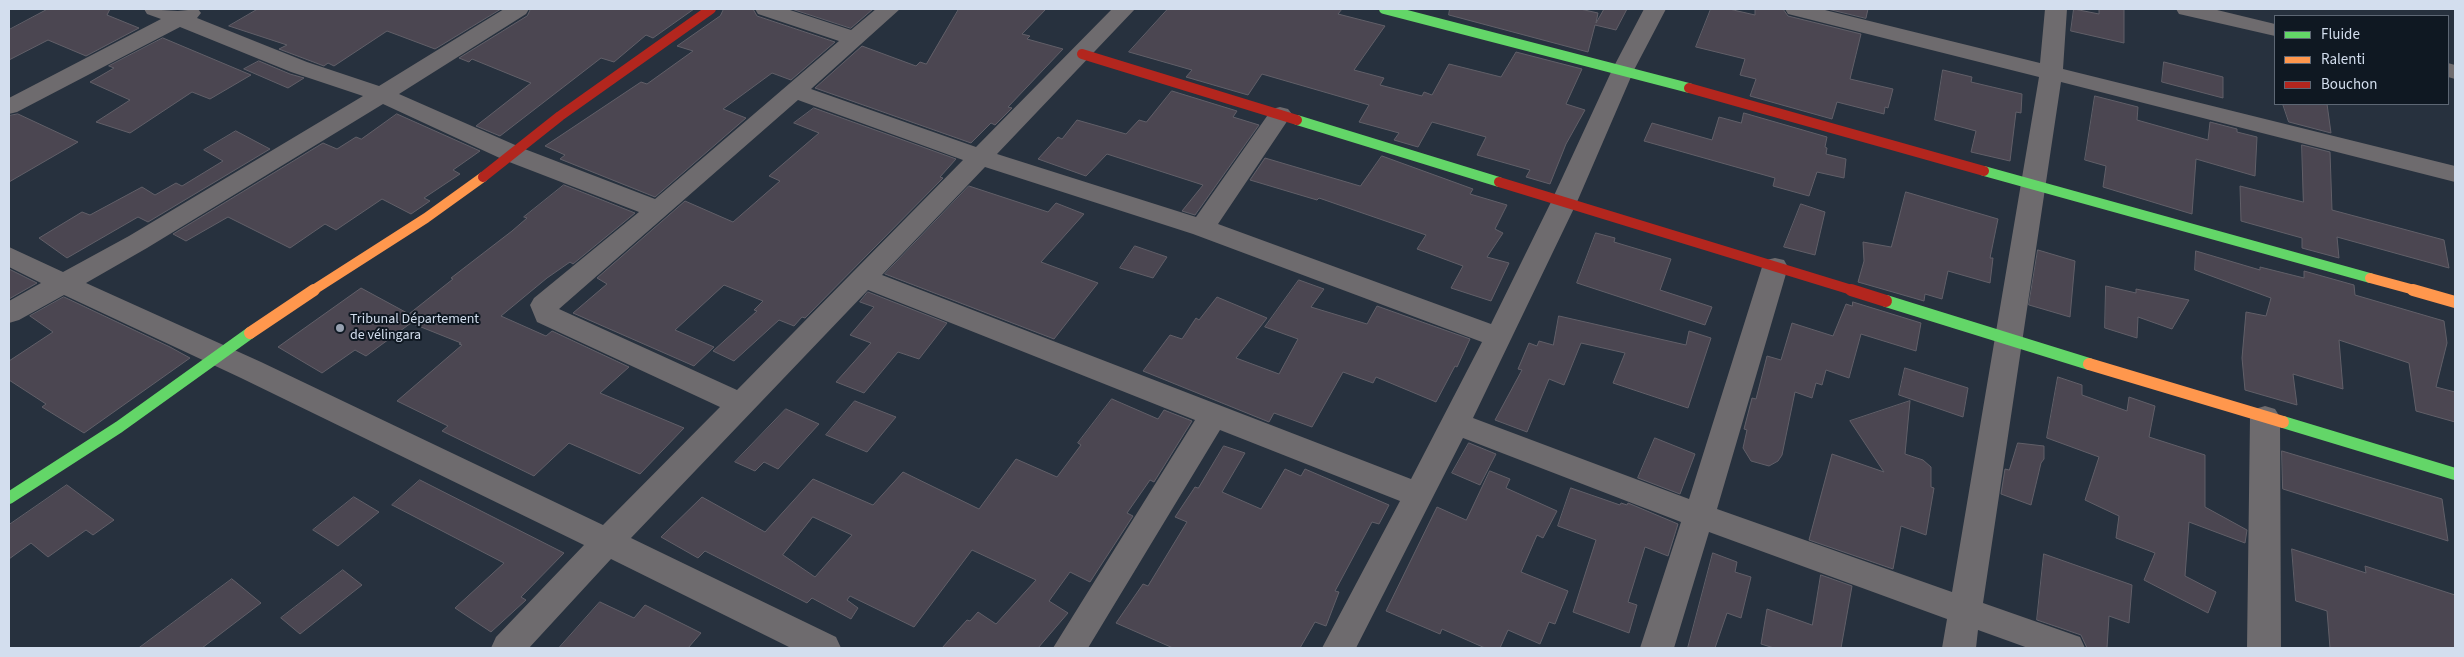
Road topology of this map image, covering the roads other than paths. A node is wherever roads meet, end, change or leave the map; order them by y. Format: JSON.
{"nodes":[{"id":1,"x":155,"y":9,"type":"edge"},
{"id":2,"x":518,"y":9,"type":"edge"},
{"id":3,"x":711,"y":9,"type":"edge"},
{"id":4,"x":766,"y":9,"type":"edge"},
{"id":5,"x":889,"y":9,"type":"edge"},
{"id":6,"x":1124,"y":9,"type":"edge"},
{"id":7,"x":1384,"y":9,"type":"edge"},
{"id":8,"x":1655,"y":9,"type":"edge"},
{"id":9,"x":1796,"y":9,"type":"edge"},
{"id":10,"x":2056,"y":9,"type":"edge"},
{"id":11,"x":2187,"y":9,"type":"edge"},
{"id":12,"x":189,"y":14,"type":"edge"},
{"id":13,"x":2274,"y":30,"type":"edge"},
{"id":14,"x":853,"y":38,"type":"junction"},
{"id":15,"x":1082,"y":54,"type":"junction"},
{"id":16,"x":1623,"y":70,"type":"junction"},
{"id":17,"x":2051,"y":72,"type":"junction"},
{"id":18,"x":794,"y":91,"type":"junction"},
{"id":19,"x":380,"y":94,"type":"junction"},
{"id":20,"x":9,"y":107,"type":"edge"},
{"id":21,"x":1280,"y":114,"type":"junction"},
{"id":22,"x":513,"y":154,"type":"junction"},
{"id":23,"x":980,"y":157,"type":"junction"},
{"id":24,"x":2455,"y":174,"type":"edge"},
{"id":25,"x":2033,"y":186,"type":"junction"},
{"id":26,"x":1564,"y":202,"type":"junction"},
{"id":27,"x":658,"y":210,"type":"junction"},
{"id":28,"x":1202,"y":228,"type":"junction"},
{"id":29,"x":9,"y":256,"type":"edge"},
{"id":30,"x":1775,"y":267,"type":"junction"},
{"id":31,"x":864,"y":278,"type":"junction"},
{"id":32,"x":62,"y":283,"type":"junction"},
{"id":33,"x":2455,"y":302,"type":"edge"},
{"id":34,"x":9,"y":313,"type":"edge"},
{"id":35,"x":1497,"y":337,"type":"junction"},
{"id":36,"x":2008,"y":339,"type":"junction"},
{"id":37,"x":220,"y":356,"type":"junction"},
{"id":38,"x":741,"y":404,"type":"junction"},
{"id":39,"x":1213,"y":416,"type":"junction"},
{"id":40,"x":2265,"y":417,"type":"junction"},
{"id":41,"x":1456,"y":423,"type":"junction"},
{"id":42,"x":2455,"y":474,"type":"edge"},
{"id":43,"x":1418,"y":494,"type":"junction"},
{"id":44,"x":9,"y":498,"type":"edge"},
{"id":45,"x":1700,"y":516,"type":"junction"},
{"id":46,"x":608,"y":541,"type":"junction"},
{"id":47,"x":1965,"y":610,"type":"junction"},
{"id":48,"x":508,"y":648,"type":"edge"},
{"id":49,"x":824,"y":648,"type":"edge"},
{"id":50,"x":1070,"y":648,"type":"edge"},
{"id":51,"x":1339,"y":648,"type":"edge"},
{"id":52,"x":1657,"y":648,"type":"edge"},
{"id":53,"x":1959,"y":648,"type":"edge"},
{"id":54,"x":2068,"y":648,"type":"edge"},
{"id":55,"x":2264,"y":648,"type":"edge"}],
"edges":[{"from":1,"to":12,"type":"street"},
{"from":2,"to":19,"type":"street"},
{"from":3,"to":22,"type":"main road"},
{"from":4,"to":14,"type":"street"},
{"from":5,"to":14,"type":"street"},
{"from":6,"to":15,"type":"street"},
{"from":7,"to":16,"type":"main road"},
{"from":8,"to":16,"type":"street"},
{"from":9,"to":17,"type":"street"},
{"from":10,"to":17,"type":"street"},
{"from":11,"to":13,"type":"street"},
{"from":12,"to":19,"type":"street"},
{"from":12,"to":20,"type":"street"},
{"from":14,"to":18,"type":"street"},
{"from":15,"to":21,"type":"main road"},
{"from":15,"to":23,"type":"street"},
{"from":16,"to":25,"type":"main road"},
{"from":16,"to":26,"type":"street"},
{"from":17,"to":24,"type":"street"},
{"from":17,"to":25,"type":"street"},
{"from":18,"to":23,"type":"street"},
{"from":18,"to":27,"type":"street"},
{"from":19,"to":22,"type":"street"},
{"from":19,"to":32,"type":"street"},
{"from":21,"to":26,"type":"main road"},
{"from":21,"to":28,"type":"street"},
{"from":22,"to":27,"type":"street"},
{"from":22,"to":37,"type":"main road"},
{"from":23,"to":28,"type":"street"},
{"from":23,"to":31,"type":"street"},
{"from":25,"to":33,"type":"main road"},
{"from":25,"to":36,"type":"street"},
{"from":26,"to":30,"type":"main road"},
{"from":26,"to":35,"type":"street"},
{"from":27,"to":38,"type":"street"},
{"from":28,"to":35,"type":"street"},
{"from":29,"to":32,"type":"street"},
{"from":30,"to":36,"type":"main road"},
{"from":30,"to":45,"type":"street"},
{"from":31,"to":38,"type":"street"},
{"from":31,"to":39,"type":"street"},
{"from":32,"to":34,"type":"street"},
{"from":32,"to":37,"type":"street"},
{"from":35,"to":41,"type":"street"},
{"from":36,"to":40,"type":"main road"},
{"from":36,"to":47,"type":"street"},
{"from":37,"to":44,"type":"main road"},
{"from":37,"to":46,"type":"street"},
{"from":38,"to":46,"type":"street"},
{"from":39,"to":43,"type":"street"},
{"from":39,"to":50,"type":"street"},
{"from":40,"to":42,"type":"main road"},
{"from":40,"to":55,"type":"street"},
{"from":41,"to":43,"type":"street"},
{"from":41,"to":45,"type":"street"},
{"from":43,"to":51,"type":"street"},
{"from":45,"to":47,"type":"street"},
{"from":45,"to":52,"type":"street"},
{"from":46,"to":48,"type":"street"},
{"from":46,"to":49,"type":"street"},
{"from":47,"to":53,"type":"street"},
{"from":47,"to":54,"type":"street"}]}
